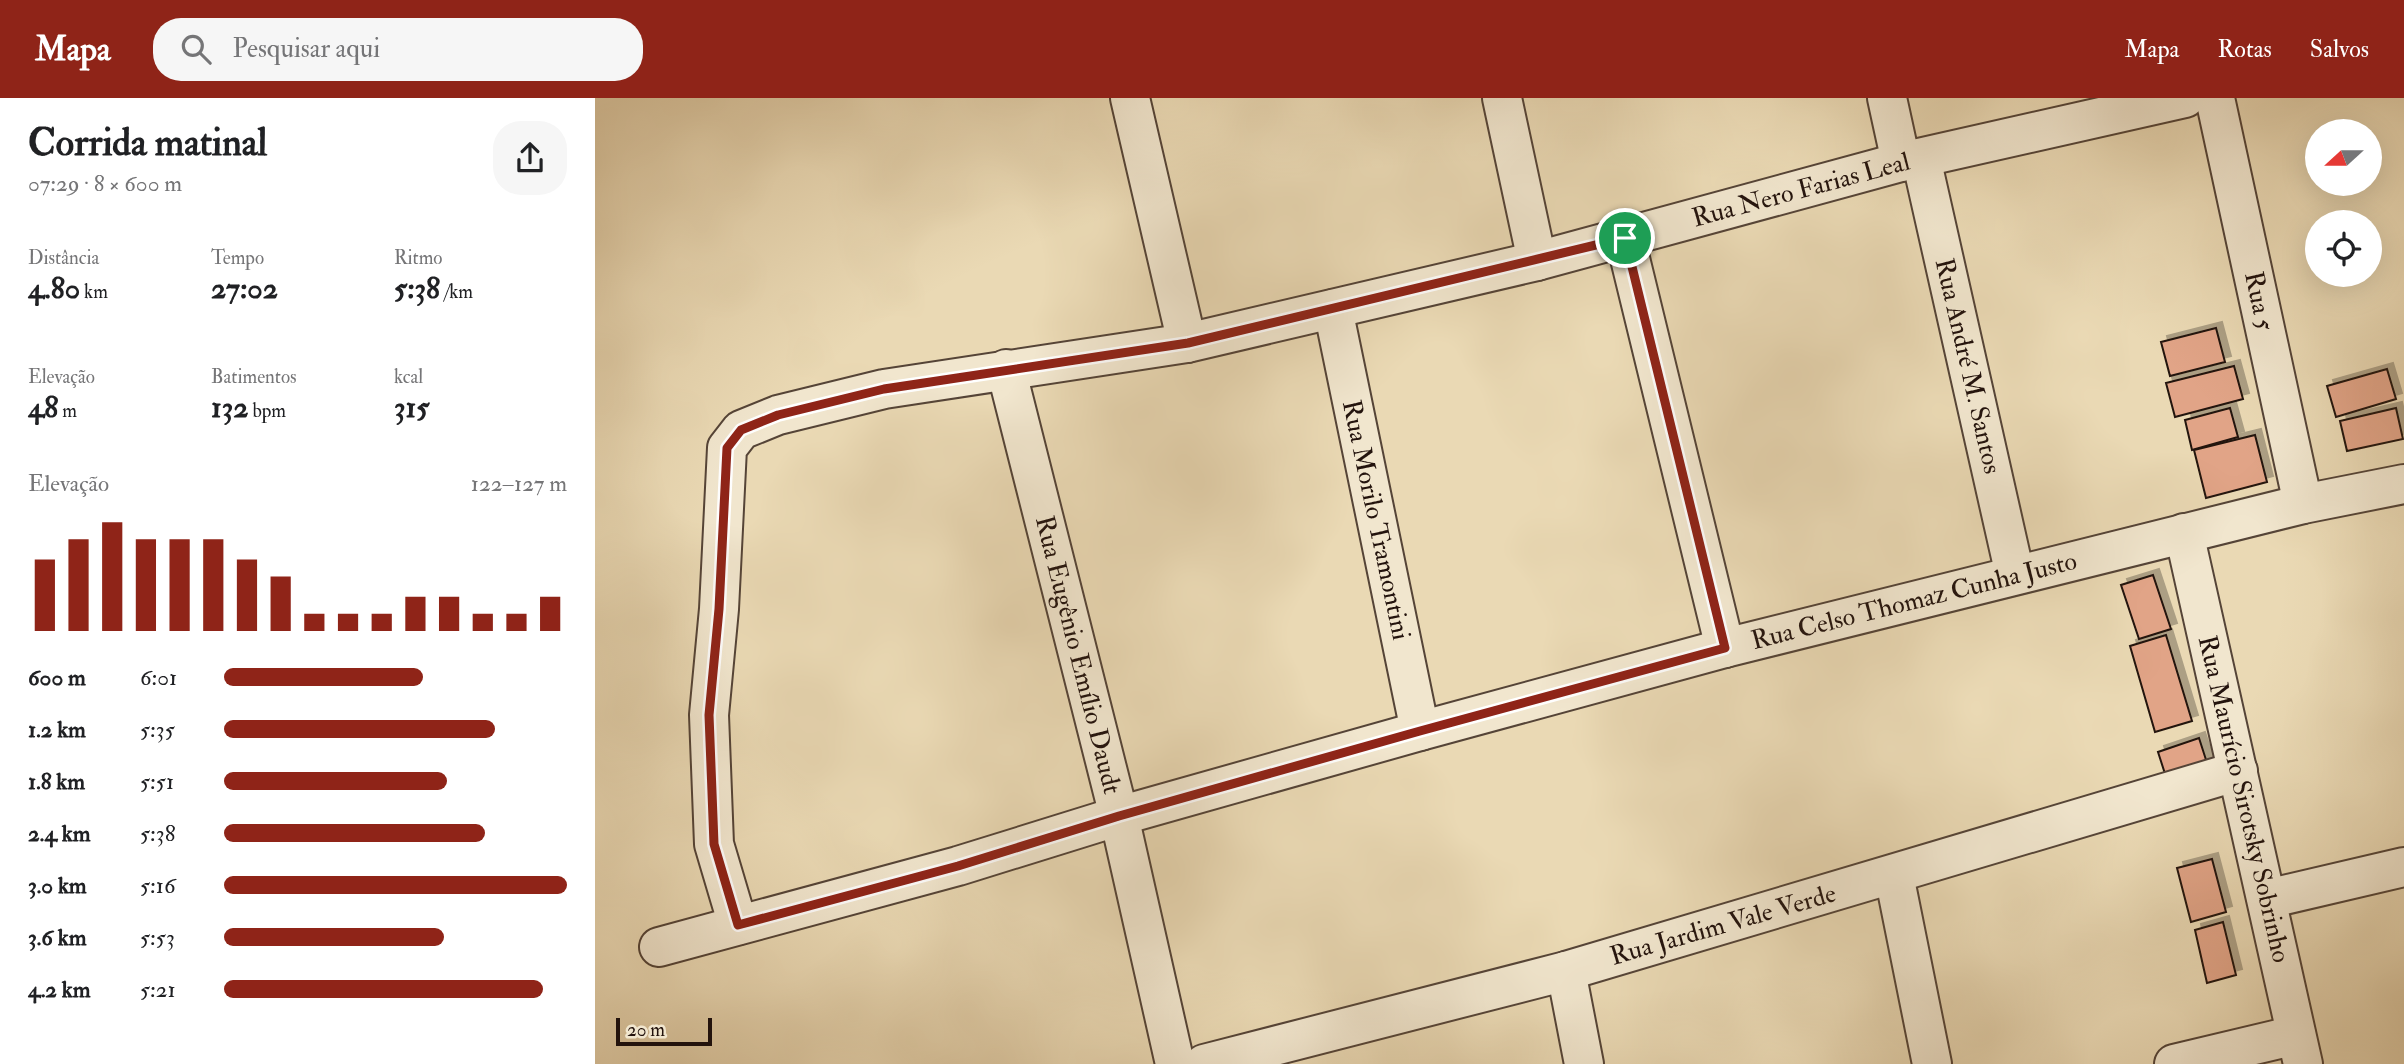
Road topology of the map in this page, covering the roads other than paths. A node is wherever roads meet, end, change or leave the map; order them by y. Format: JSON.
{"nodes":[{"id":1,"x":1130,"y":98,"type":"edge"},
{"id":2,"x":1502,"y":98,"type":"edge"},
{"id":3,"x":1887,"y":98,"type":"edge"},
{"id":4,"x":2185,"y":98,"type":"edge"},
{"id":5,"x":2215,"y":98,"type":"edge"},
{"id":6,"x":1911,"y":160,"type":"junction"},
{"id":7,"x":1625,"y":238,"type":"junction"},
{"id":8,"x":1537,"y":261,"type":"junction"},
{"id":9,"x":1333,"y":309,"type":"junction"},
{"id":10,"x":1188,"y":343,"type":"junction"},
{"id":11,"x":1006,"y":369,"type":"junction"},
{"id":12,"x":2404,"y":484,"type":"edge"},
{"id":13,"x":2302,"y":504,"type":"junction"},
{"id":14,"x":2184,"y":533,"type":"junction"},
{"id":15,"x":2015,"y":575,"type":"junction"},
{"id":16,"x":1725,"y":648,"type":"junction"},
{"id":17,"x":1420,"y":731,"type":"junction"},
{"id":18,"x":2238,"y":771,"type":"junction"},
{"id":19,"x":1119,"y":816,"type":"junction"},
{"id":20,"x":2404,"y":867,"type":"edge"},
{"id":21,"x":1894,"y":875,"type":"junction"},
{"id":22,"x":2267,"y":899,"type":"junction"},
{"id":23,"x":738,"y":925,"type":"junction"},
{"id":24,"x":659,"y":947,"type":"dead end"},
{"id":25,"x":1566,"y":971,"type":"junction"},
{"id":26,"x":2299,"y":1050,"type":"edge"},
{"id":27,"x":1175,"y":1064,"type":"edge"},
{"id":28,"x":1204,"y":1064,"type":"edge"},
{"id":29,"x":1584,"y":1064,"type":"edge"},
{"id":30,"x":1932,"y":1064,"type":"edge"},
{"id":31,"x":2174,"y":1064,"type":"edge"}],
"edges":[{"from":1,"to":10,"type":"street"},
{"from":2,"to":8,"type":"street"},
{"from":3,"to":6,"type":"street","name":"Rua André M. Santos"},
{"from":4,"to":6,"type":"street","name":"Rua Nero Farias Leal"},
{"from":5,"to":13,"type":"street","name":"Rua 5"},
{"from":6,"to":7,"type":"street","name":"Rua Nero Farias Leal"},
{"from":6,"to":15,"type":"street","name":"Rua André M. Santos"},
{"from":7,"to":8,"type":"street","name":"Rua Nero Farias Leal"},
{"from":7,"to":16,"type":"street"},
{"from":8,"to":9,"type":"street","name":"Rua Nero Farias Leal"},
{"from":9,"to":10,"type":"street","name":"Rua Nero Farias Leal"},
{"from":9,"to":17,"type":"street","name":"Rua Morilo Tramontini"},
{"from":10,"to":11,"type":"street","name":"Rua Nero Farias Leal"},
{"from":11,"to":19,"type":"street","name":"Rua Eugênio Emílio Daudt"},
{"from":11,"to":23,"type":"street","name":"Rua Nero Farias Leal"},
{"from":12,"to":13,"type":"street","name":"Rua Celso Thomaz Cunha Justo"},
{"from":13,"to":14,"type":"street","name":"Rua Celso Thomaz Cunha Justo"},
{"from":14,"to":15,"type":"street","name":"Rua Celso Thomaz Cunha Justo"},
{"from":14,"to":18,"type":"street","name":"Rua Maurício Sirotsky Sobrinho"},
{"from":15,"to":16,"type":"street","name":"Rua Celso Thomaz Cunha Justo"},
{"from":16,"to":17,"type":"street","name":"Rua Celso Thomaz Cunha Justo"},
{"from":17,"to":19,"type":"street","name":"Rua Celso Thomaz Cunha Justo"},
{"from":18,"to":21,"type":"street","name":"Rua Jardim Vale Verde"},
{"from":18,"to":22,"type":"street","name":"Rua Maurício Sirotsky Sobrinho"},
{"from":19,"to":23,"type":"street","name":"Rua Celso Thomaz Cunha Justo"},
{"from":19,"to":27,"type":"street","name":"Rua Eugênio Emílio Daudt"},
{"from":20,"to":22,"type":"street"},
{"from":21,"to":25,"type":"street","name":"Rua Jardim Vale Verde"},
{"from":21,"to":30,"type":"street"},
{"from":22,"to":26,"type":"street","name":"Rua Maurício Sirotsky Sobrinho"},
{"from":23,"to":24,"type":"street","name":"Rua Celso Thomaz Cunha Justo"},
{"from":25,"to":28,"type":"street","name":"Rua Jardim Vale Verde"},
{"from":25,"to":29,"type":"street"},
{"from":26,"to":31,"type":"street"}]}
